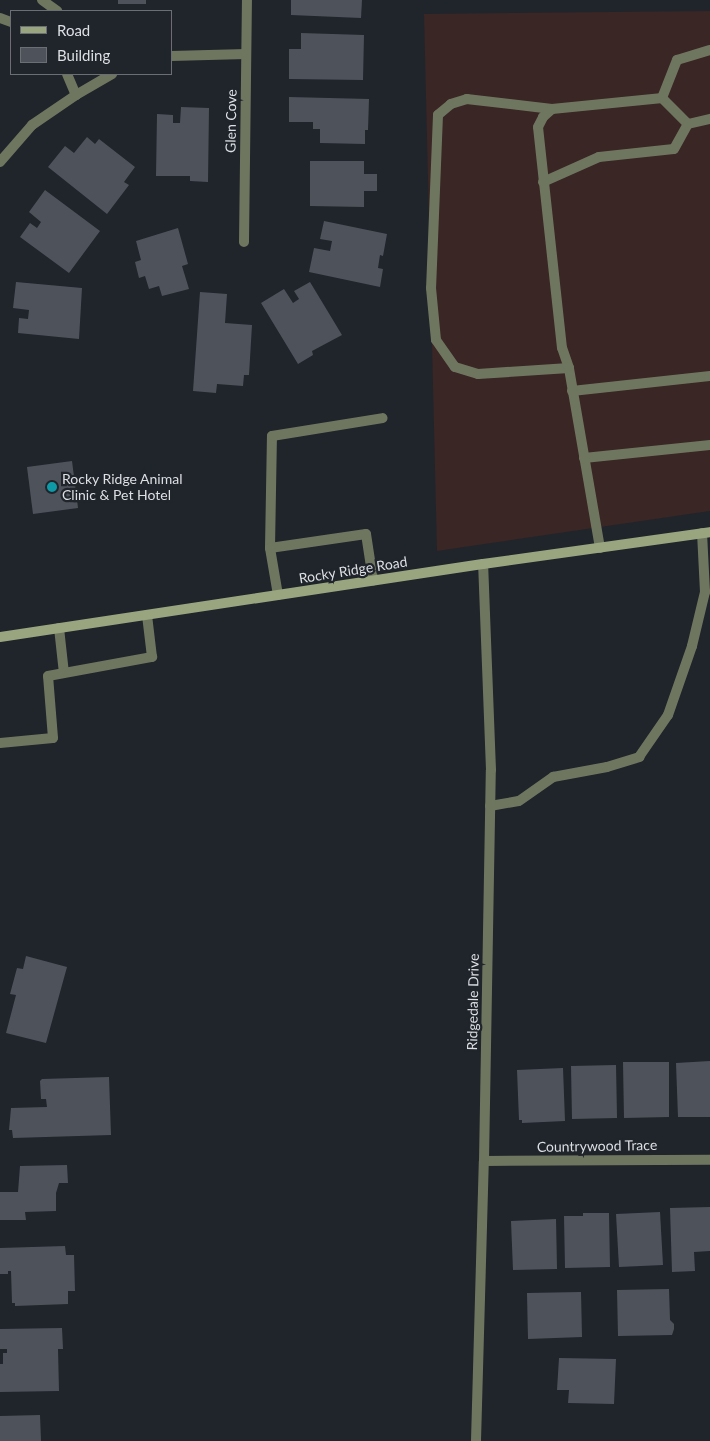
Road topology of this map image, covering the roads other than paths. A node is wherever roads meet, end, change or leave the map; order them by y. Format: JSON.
{"nodes":[{"id":1,"x":42,"y":0,"type":"edge"},
{"id":2,"x":247,"y":0,"type":"edge"},
{"id":3,"x":56,"y":10,"type":"edge"},
{"id":4,"x":710,"y":50,"type":"edge"},
{"id":5,"x":246,"y":54,"type":"junction"},
{"id":6,"x":172,"y":56,"type":"edge"},
{"id":7,"x":67,"y":75,"type":"edge"},
{"id":8,"x":110,"y":75,"type":"edge"},
{"id":9,"x":76,"y":95,"type":"junction"},
{"id":10,"x":662,"y":98,"type":"junction"},
{"id":11,"x":552,"y":109,"type":"junction"},
{"id":12,"x":710,"y":119,"type":"edge"},
{"id":13,"x":688,"y":124,"type":"junction"},
{"id":14,"x":0,"y":162,"type":"edge"},
{"id":15,"x":543,"y":182,"type":"junction"},
{"id":16,"x":244,"y":242,"type":"dead end"},
{"id":17,"x":569,"y":368,"type":"junction"},
{"id":18,"x":710,"y":376,"type":"edge"},
{"id":19,"x":572,"y":391,"type":"junction"},
{"id":20,"x":383,"y":418,"type":"dead end"},
{"id":21,"x":710,"y":445,"type":"edge"},
{"id":22,"x":584,"y":458,"type":"junction"},
{"id":23,"x":706,"y":533,"type":"edge"},
{"id":24,"x":270,"y":548,"type":"junction"},
{"id":25,"x":600,"y":548,"type":"junction"},
{"id":26,"x":483,"y":564,"type":"junction"},
{"id":27,"x":373,"y":580,"type":"junction"},
{"id":28,"x":278,"y":595,"type":"junction"},
{"id":29,"x":147,"y":615,"type":"junction"},
{"id":30,"x":59,"y":628,"type":"junction"},
{"id":31,"x":0,"y":637,"type":"edge"},
{"id":32,"x":64,"y":673,"type":"junction"},
{"id":33,"x":0,"y":744,"type":"edge"},
{"id":34,"x":490,"y":806,"type":"junction"},
{"id":35,"x":710,"y":1160,"type":"edge"},
{"id":36,"x":484,"y":1161,"type":"junction"},
{"id":37,"x":476,"y":1441,"type":"edge"}],
"edges":[{"from":1,"to":3,"type":"street"},
{"from":2,"to":5,"type":"street","name":"Glen Cove"},
{"from":4,"to":10,"type":"street"},
{"from":5,"to":6,"type":"street"},
{"from":5,"to":16,"type":"street","name":"Glen Cove"},
{"from":7,"to":9,"type":"street"},
{"from":8,"to":9,"type":"street"},
{"from":9,"to":14,"type":"street"},
{"from":10,"to":11,"type":"street"},
{"from":10,"to":13,"type":"street"},
{"from":11,"to":15,"type":"street"},
{"from":11,"to":17,"type":"street"},
{"from":12,"to":13,"type":"street"},
{"from":13,"to":15,"type":"street"},
{"from":15,"to":17,"type":"street"},
{"from":17,"to":19,"type":"street"},
{"from":18,"to":19,"type":"street"},
{"from":19,"to":22,"type":"street"},
{"from":20,"to":24,"type":"street"},
{"from":21,"to":22,"type":"street"},
{"from":22,"to":25,"type":"street"},
{"from":23,"to":25,"type":"main road","name":"Rocky Ridge Road"},
{"from":23,"to":34,"type":"street"},
{"from":24,"to":27,"type":"street"},
{"from":24,"to":28,"type":"street"},
{"from":25,"to":26,"type":"main road","name":"Rocky Ridge Road"},
{"from":26,"to":27,"type":"main road","name":"Rocky Ridge Road"},
{"from":26,"to":34,"type":"street","name":"Ridgedale Drive"},
{"from":27,"to":28,"type":"main road","name":"Rocky Ridge Road"},
{"from":28,"to":29,"type":"main road","name":"Rocky Ridge Road"},
{"from":29,"to":30,"type":"main road","name":"Rocky Ridge Road"},
{"from":29,"to":32,"type":"street"},
{"from":30,"to":31,"type":"main road","name":"Rocky Ridge Road"},
{"from":30,"to":32,"type":"street"},
{"from":32,"to":33,"type":"street"},
{"from":34,"to":36,"type":"street","name":"Ridgedale Drive"},
{"from":35,"to":36,"type":"street","name":"Countrywood Trace"},
{"from":36,"to":37,"type":"street","name":"Ridgedale Drive"}]}
